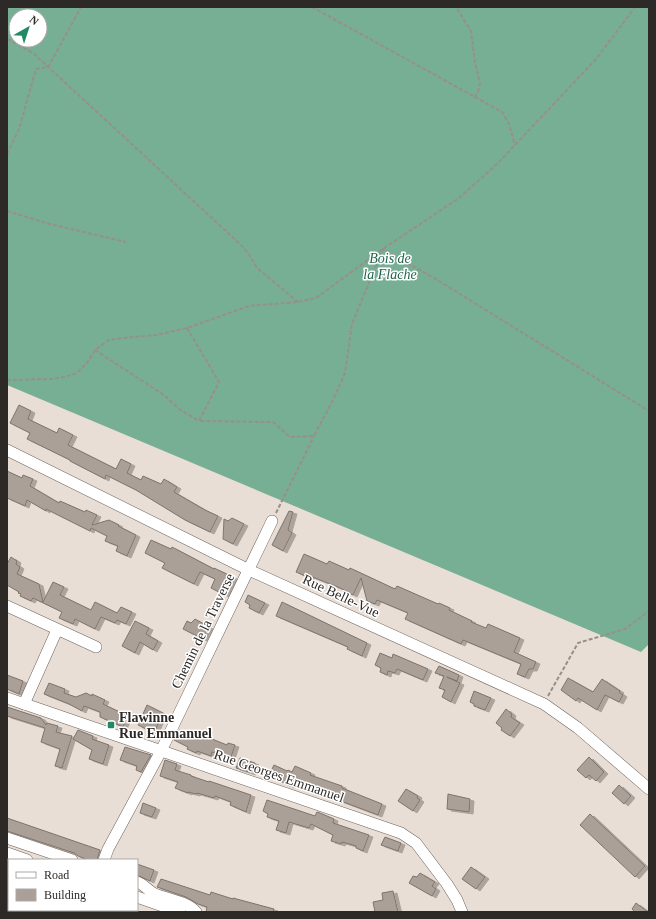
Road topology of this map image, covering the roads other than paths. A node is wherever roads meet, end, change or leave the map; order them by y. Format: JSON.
{"nodes":[{"id":1,"x":7,"y":450,"type":"edge"},
{"id":2,"x":272,"y":521,"type":"road end"},
{"id":3,"x":249,"y":570,"type":"junction"},
{"id":4,"x":7,"y":606,"type":"edge"},
{"id":5,"x":57,"y":630,"type":"junction"},
{"id":6,"x":96,"y":647,"type":"dead end"},
{"id":7,"x":7,"y":698,"type":"edge"},
{"id":8,"x":24,"y":704,"type":"junction"},
{"id":9,"x":161,"y":751,"type":"junction"},
{"id":10,"x":649,"y":789,"type":"edge"},
{"id":11,"x":7,"y":838,"type":"edge"},
{"id":12,"x":7,"y":853,"type":"edge"},
{"id":13,"x":24,"y":859,"type":"edge"},
{"id":14,"x":69,"y":859,"type":"edge"},
{"id":15,"x":104,"y":859,"type":"edge"},
{"id":16,"x":138,"y":882,"type":"edge"},
{"id":17,"x":138,"y":897,"type":"edge"},
{"id":18,"x":180,"y":912,"type":"edge"},
{"id":19,"x":196,"y":912,"type":"edge"},
{"id":20,"x":462,"y":912,"type":"edge"}],
"edges":[{"from":1,"to":3,"type":"street","name":"Rue Belle-Vue"},
{"from":2,"to":3,"type":"street","name":"Chemin de la Traverse"},
{"from":3,"to":9,"type":"street","name":"Chemin de la Traverse"},
{"from":3,"to":10,"type":"street","name":"Rue Belle-Vue"},
{"from":4,"to":5,"type":"street"},
{"from":5,"to":6,"type":"street"},
{"from":5,"to":8,"type":"street"},
{"from":7,"to":8,"type":"street","name":"Rue Georges Emmanuel"},
{"from":8,"to":9,"type":"street","name":"Rue Georges Emmanuel"},
{"from":9,"to":15,"type":"street","name":"Chemin de la Traverse"},
{"from":9,"to":20,"type":"street","name":"Rue Georges Emmanuel"},
{"from":11,"to":14,"type":"street"},
{"from":12,"to":13,"type":"street"},
{"from":16,"to":19,"type":"street"},
{"from":17,"to":18,"type":"street"}]}
